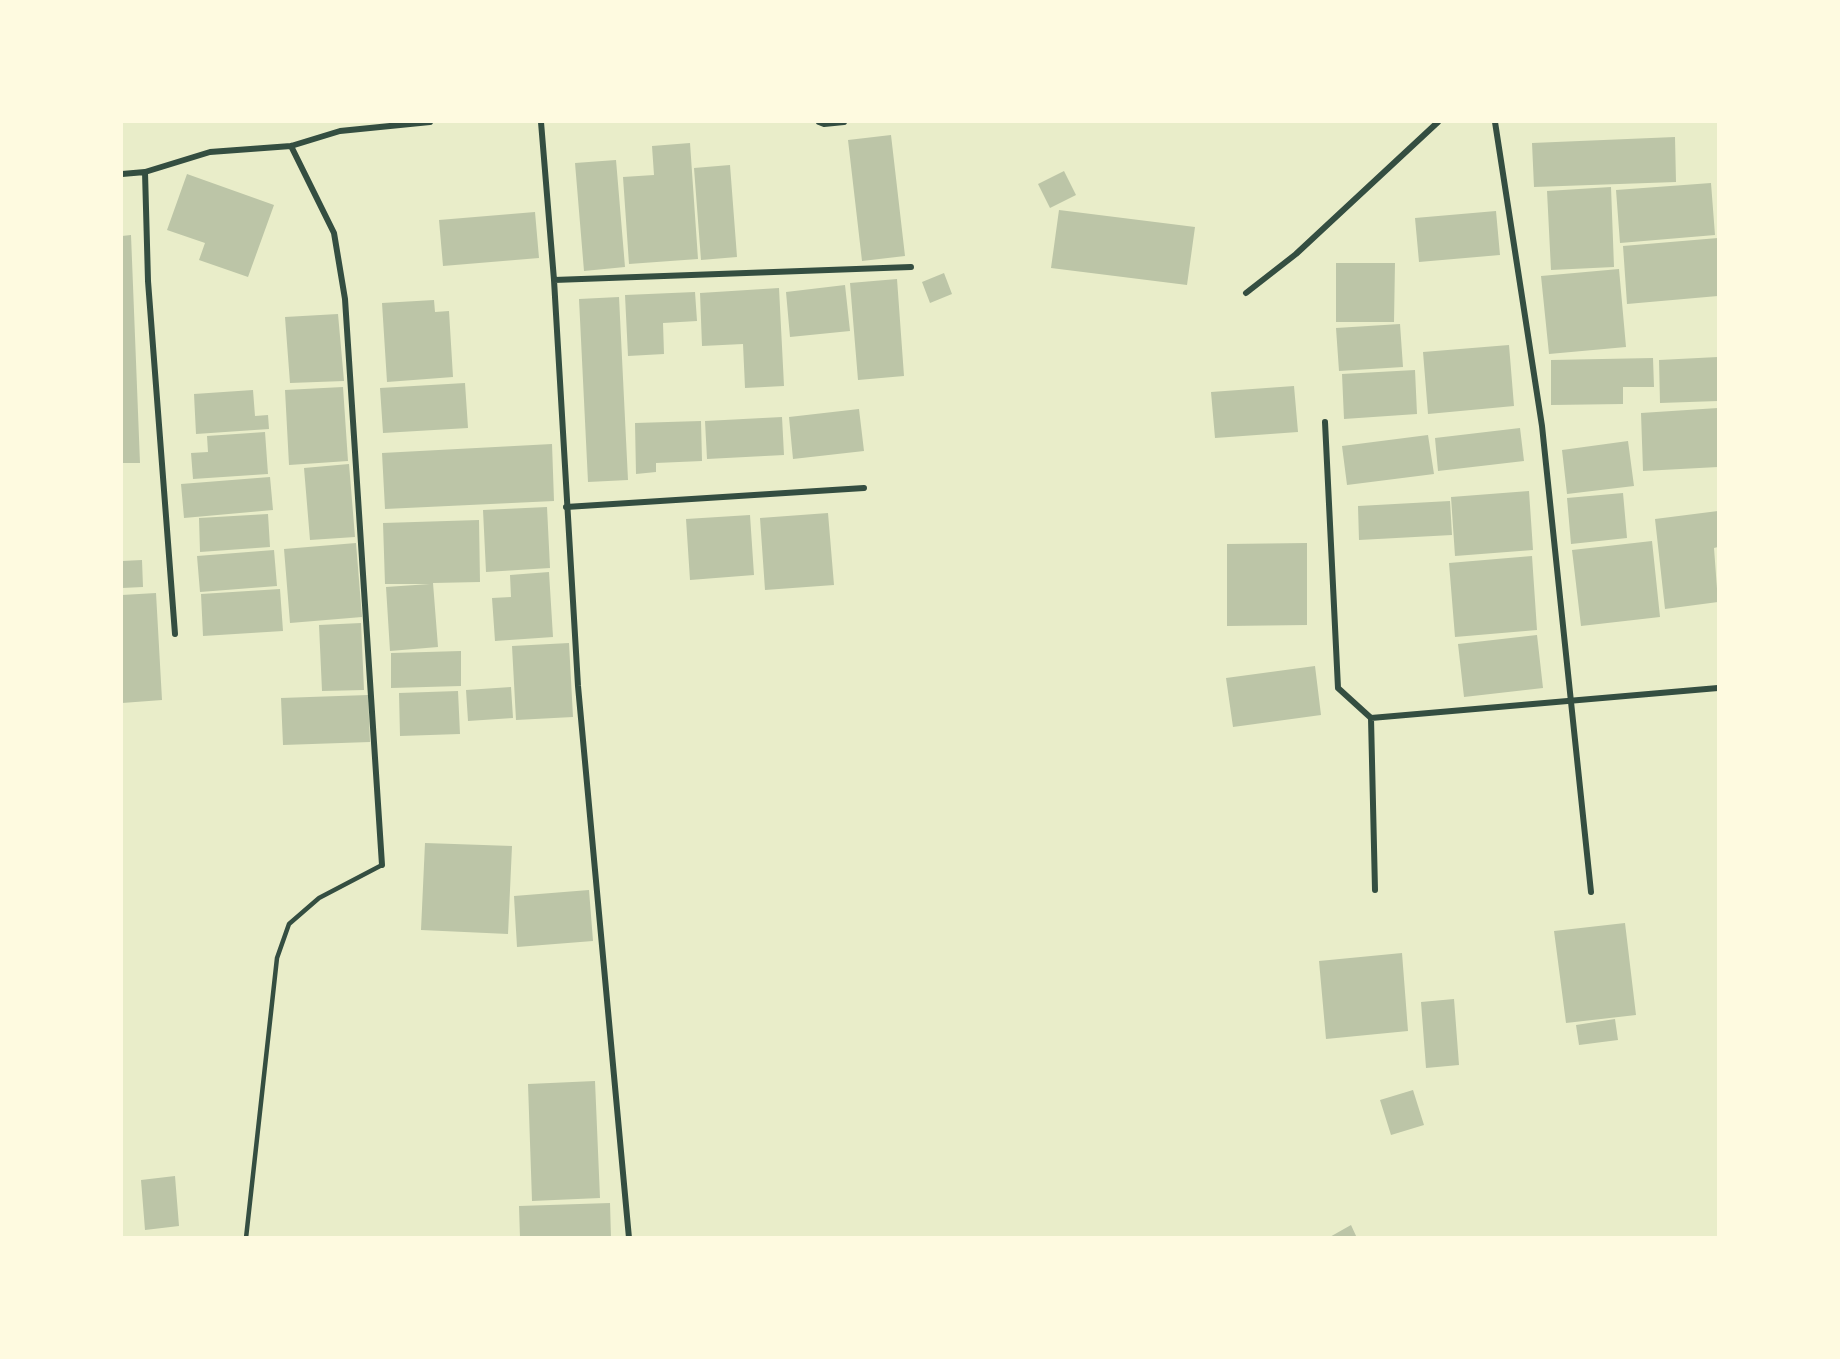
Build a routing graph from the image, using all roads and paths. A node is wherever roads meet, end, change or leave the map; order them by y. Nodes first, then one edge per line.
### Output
1 (430, 122) edge
2 (541, 122) edge
3 (819, 122) edge
4 (844, 122) edge
5 (1438, 122) edge
6 (1495, 122) edge
7 (291, 146) junction
8 (145, 172) junction
9 (122, 174) edge
10 (911, 267) dead end
11 (554, 280) junction
12 (1246, 293) dead end
13 (1325, 422) dead end
14 (864, 488) dead end
15 (566, 507) junction
16 (175, 634) dead end
17 (1719, 688) edge
18 (1570, 701) junction
19 (1371, 718) junction
20 (382, 865) joint
21 (1375, 890) dead end
22 (1591, 892) dead end
23 (246, 1238) edge
24 (629, 1238) edge

1 - 7 street
2 - 11 street
3 - 4 street
5 - 12 street
6 - 18 street
7 - 8 street
7 - 20 street
8 - 9 street
8 - 16 street
10 - 11 street
11 - 15 street
13 - 19 street
14 - 15 street
15 - 24 street
17 - 18 street
18 - 19 street
18 - 22 street
19 - 21 street
20 - 23 lane

